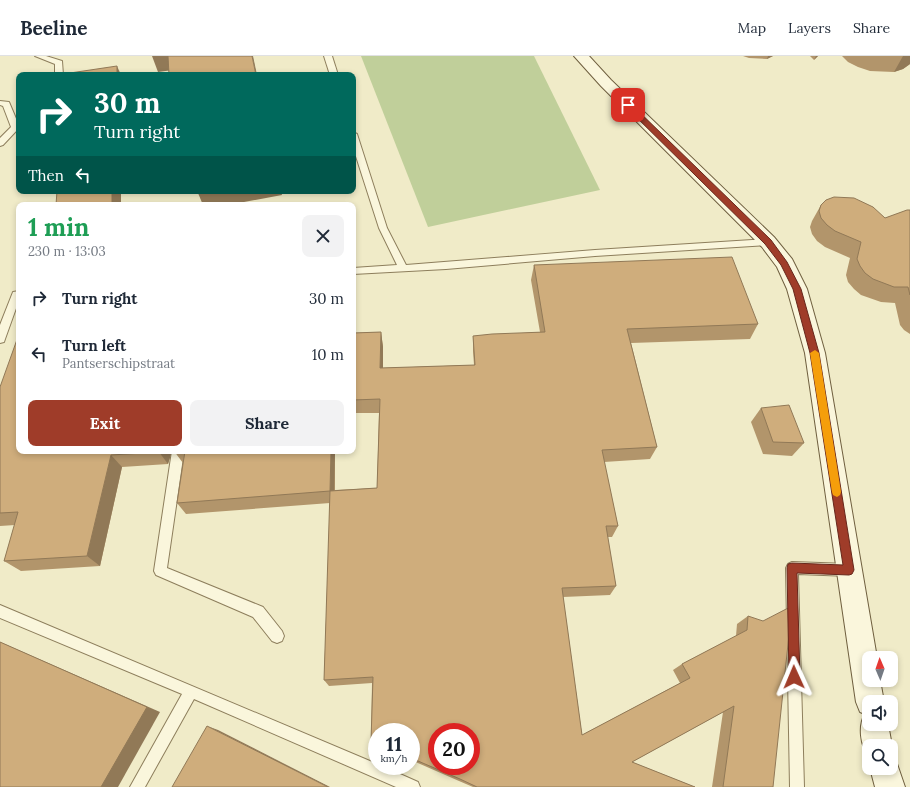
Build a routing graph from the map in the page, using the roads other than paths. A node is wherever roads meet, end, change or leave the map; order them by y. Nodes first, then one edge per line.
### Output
1 (39, 56) edge
2 (328, 56) edge
3 (581, 56) edge
4 (59, 72) edge
5 (333, 72) edge
6 (0, 103) edge
7 (16, 123) edge
8 (16, 126) edge
9 (0, 143) edge
10 (356, 143) edge
11 (768, 242) junction
12 (403, 268) junction
13 (356, 271) edge
14 (16, 295) edge
15 (0, 339) edge
16 (178, 454) edge
17 (849, 570) junction
18 (0, 611) edge
19 (277, 636) dead end
20 (191, 691) junction
21 (869, 695) edge
22 (887, 775) edge
23 (137, 787) edge
24 (413, 787) edge
25 (797, 787) edge
26 (890, 787) edge

1 - 4 lane
2 - 5 lane
3 - 11 main road
6 - 7 lane
8 - 9 lane
10 - 12 lane
11 - 12 lane
11 - 17 main road
12 - 13 lane
14 - 15 lane
16 - 19 lane
17 - 21 main road
17 - 25 lane
18 - 20 lane
20 - 23 lane
20 - 24 lane
22 - 26 main road

